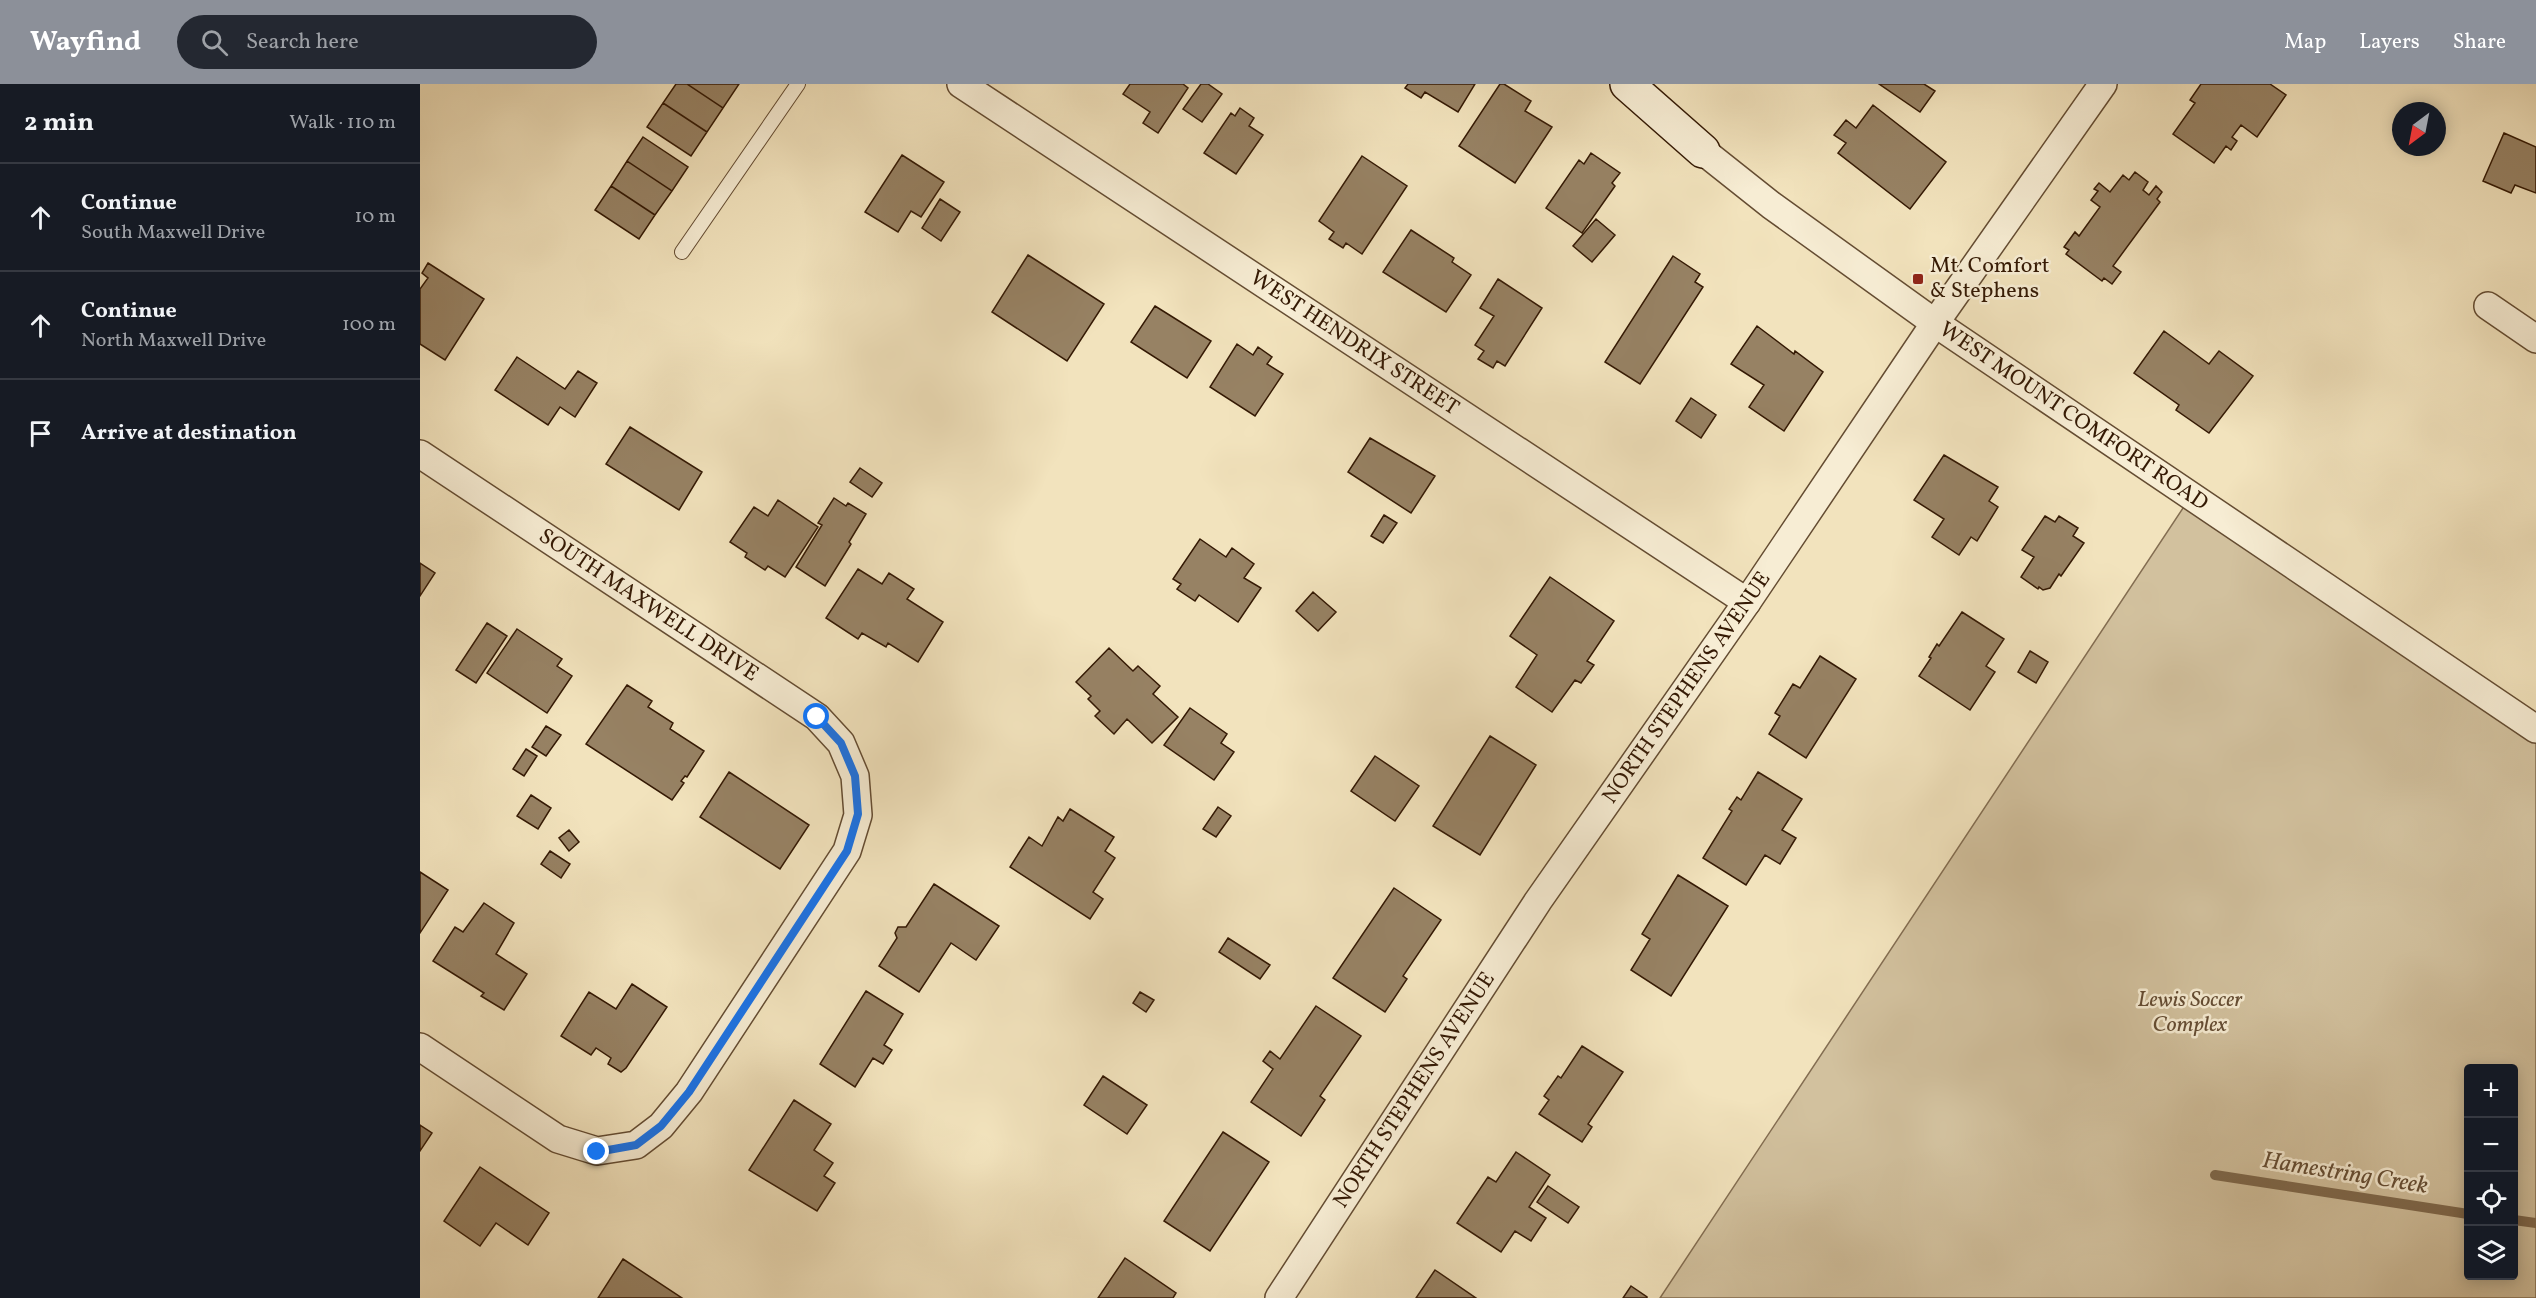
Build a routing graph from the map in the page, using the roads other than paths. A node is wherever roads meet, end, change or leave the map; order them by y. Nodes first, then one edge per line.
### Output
1 (798, 84) edge
2 (961, 84) edge
3 (1627, 84) edge
4 (2103, 84) edge
5 (1703, 151) joint
6 (682, 252) dead end
7 (2488, 306) dead end
8 (1935, 323) junction
9 (2536, 339) edge
10 (420, 454) edge
11 (1748, 602) junction
12 (2536, 729) edge
13 (420, 1047) edge
14 (1279, 1298) edge

1 - 6 lane
2 - 11 street, WEST HENDRIX STREET
3 - 5 street, WEST MOUNT COMFORT ROAD
4 - 8 street, NORTH STEPHENS AVENUE
5 - 8 street, WEST MOUNT COMFORT ROAD
7 - 9 street
8 - 11 street, NORTH STEPHENS AVENUE
8 - 12 street, WEST MOUNT COMFORT ROAD
10 - 13 street, SOUTH MAXWELL DRIVE
11 - 14 street, NORTH STEPHENS AVENUE

